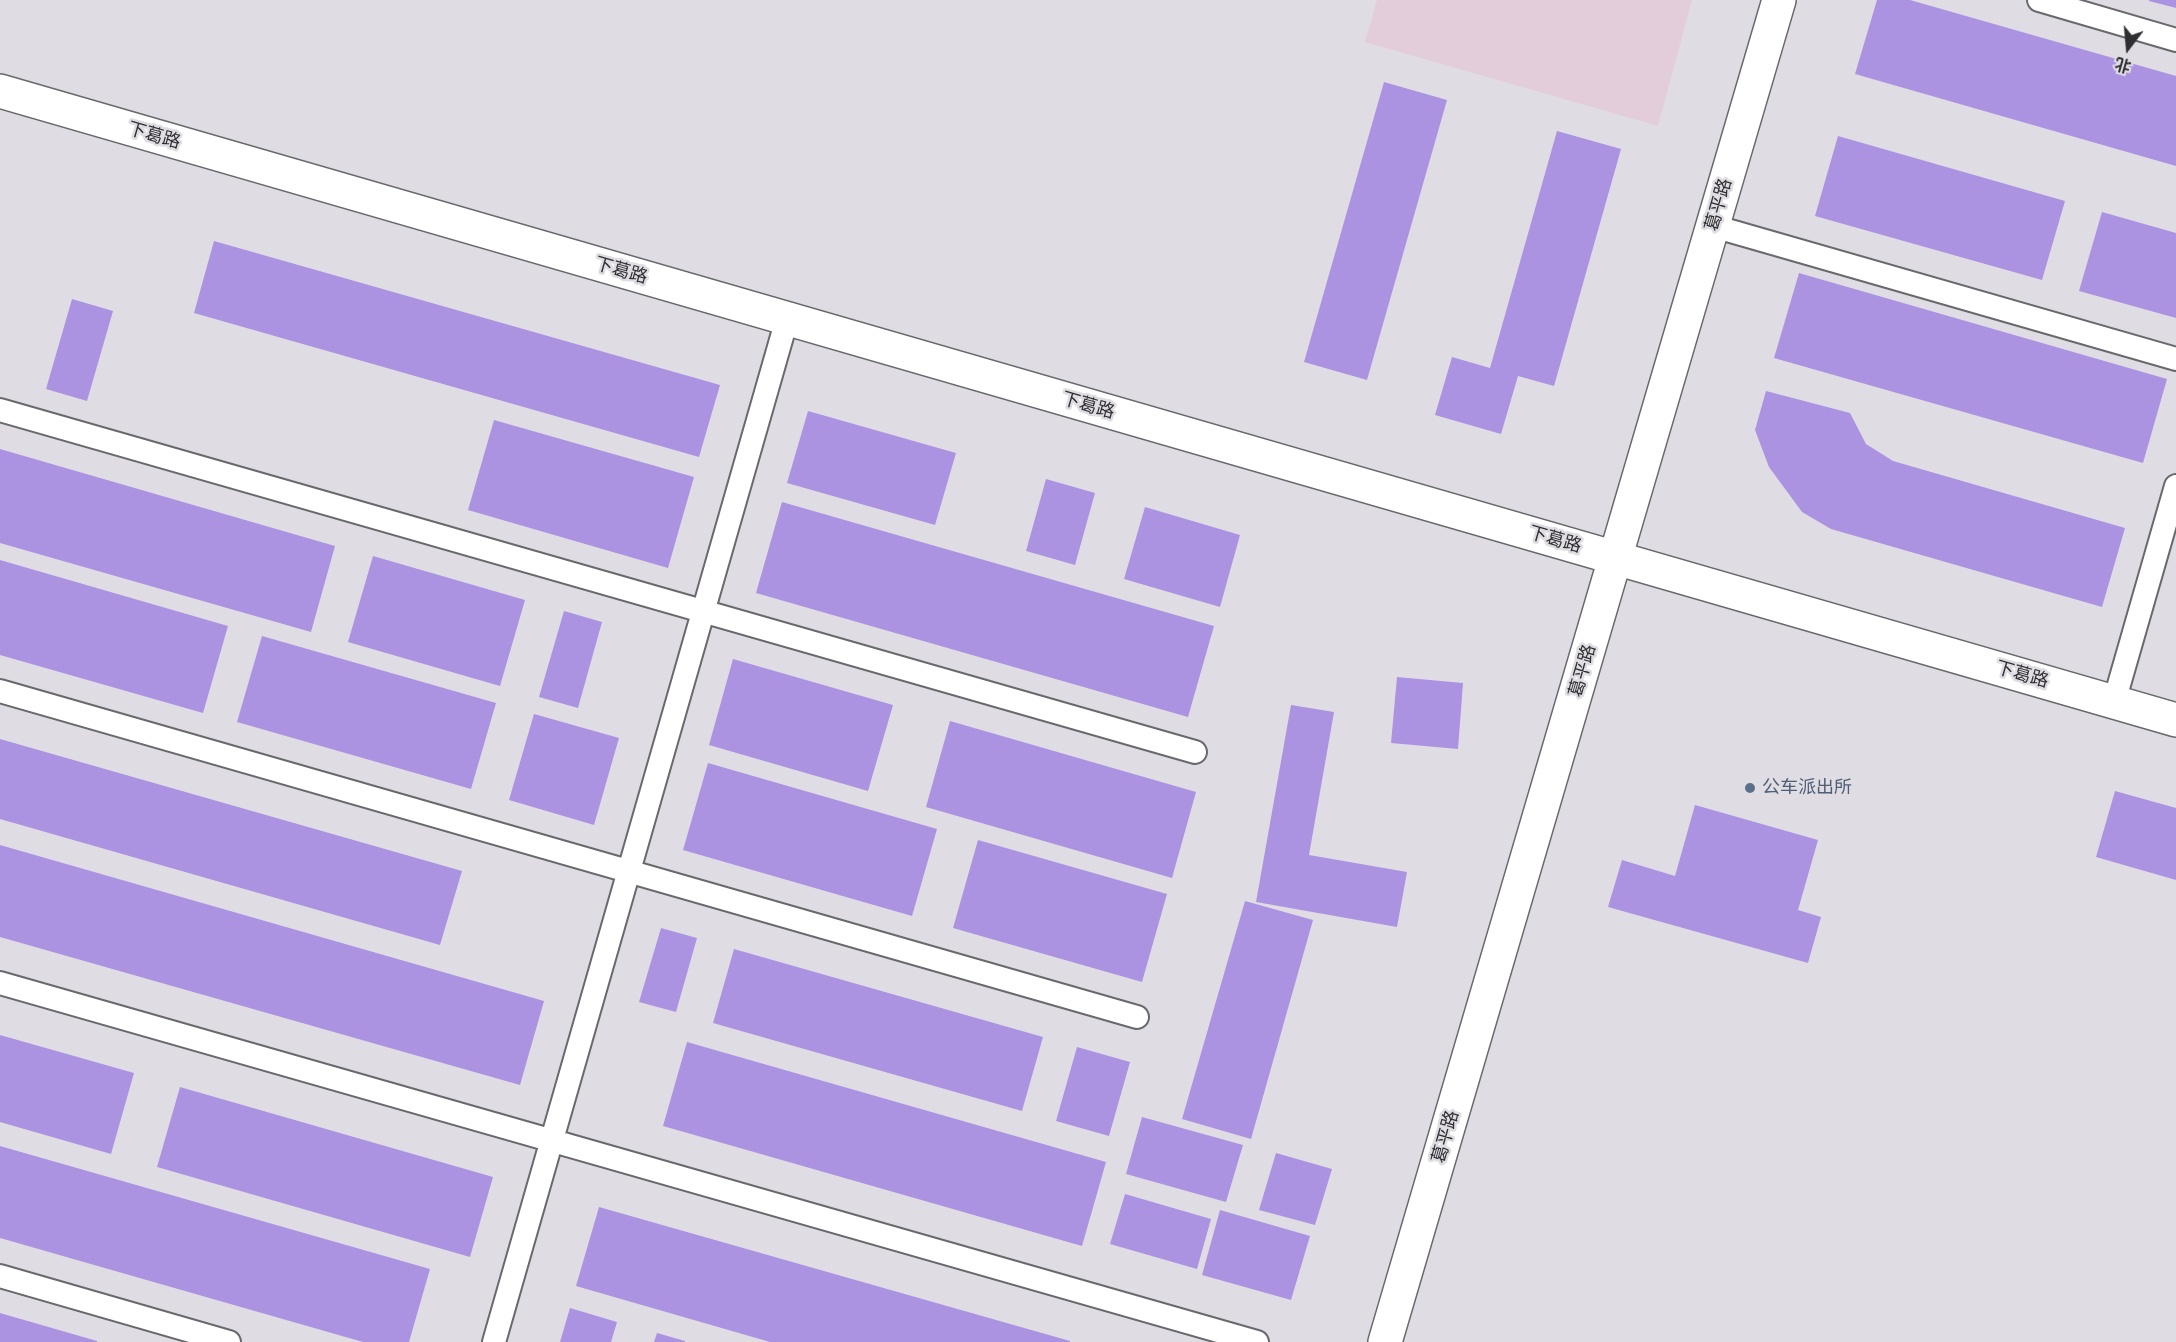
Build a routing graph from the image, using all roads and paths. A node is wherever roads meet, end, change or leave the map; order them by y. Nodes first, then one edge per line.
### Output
1 (1779, 0) edge
2 (2039, 0) edge
3 (2176, 40) edge
4 (0, 91) edge
5 (1713, 226) junction
6 (787, 319) junction
7 (2176, 359) edge
8 (0, 410) edge
9 (2176, 486) edge
10 (1616, 558) junction
11 (703, 611) junction
12 (0, 691) edge
13 (2114, 702) junction
14 (2176, 720) edge
15 (1195, 752) dead end
16 (628, 872) junction
17 (0, 983) edge
18 (1137, 1017) dead end
19 (551, 1140) junction
20 (0, 1276) edge
21 (229, 1342) edge
22 (494, 1342) edge
23 (1257, 1342) edge
24 (1385, 1342) edge

1 - 5 street, 葛平路
2 - 3 lane
4 - 6 street, 下葛路
5 - 7 lane
5 - 10 street, 葛平路
6 - 10 street, 下葛路
6 - 11 lane
8 - 11 lane
9 - 13 lane
10 - 13 street, 下葛路
10 - 24 street, 葛平路
11 - 15 lane
11 - 16 lane
12 - 16 lane
13 - 14 street, 下葛路
16 - 18 lane
16 - 19 lane
17 - 19 lane
19 - 22 lane
19 - 23 lane
20 - 21 lane

